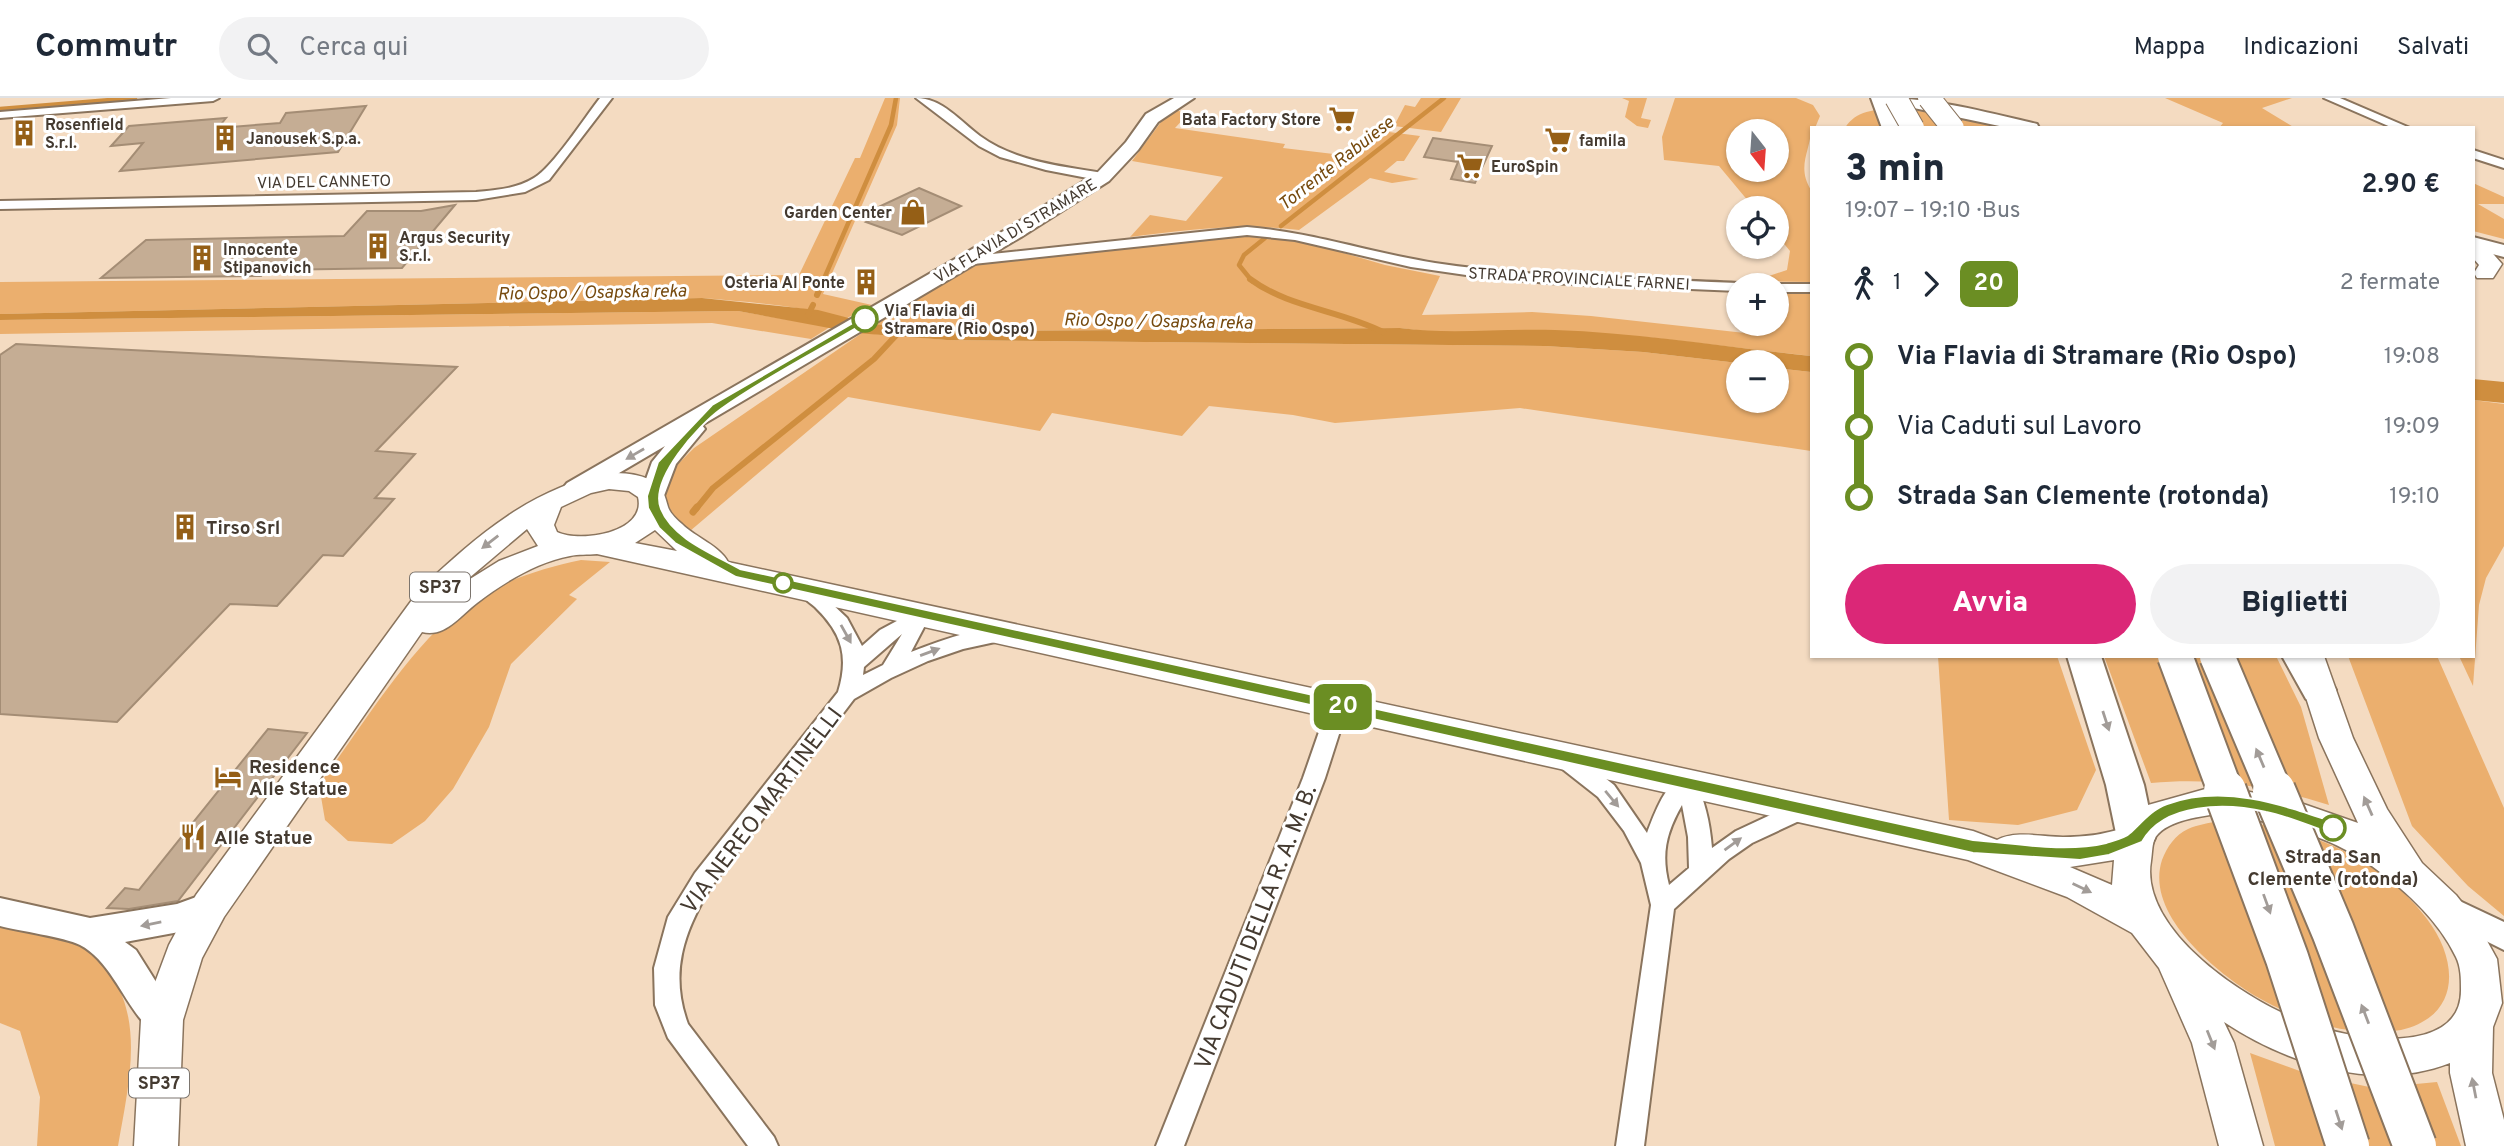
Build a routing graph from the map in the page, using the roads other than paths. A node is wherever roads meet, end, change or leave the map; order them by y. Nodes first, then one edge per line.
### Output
1 (213, 98) edge
2 (606, 98) edge
3 (922, 98) edge
4 (1186, 98) edge
5 (1881, 98) edge
6 (1890, 98) edge
7 (1896, 98) edge
8 (1919, 98) edge
9 (1929, 98) edge
10 (2330, 98) edge
11 (0, 115) edge
12 (1891, 126) edge
13 (1912, 126) edge
14 (1937, 126) edge
15 (1951, 126) edge
16 (2023, 126) edge
17 (2399, 126) edge
18 (2475, 155) edge
19 (2504, 164) edge
20 (1102, 177) junction
21 (0, 205) edge
22 (2475, 244) edge
23 (2475, 246) edge
24 (2504, 251) edge
25 (964, 261) junction
26 (2487, 273) edge
27 (1726, 286) edge
28 (1789, 288) edge
29 (1810, 288) edge
30 (716, 408) junction
31 (576, 488) junction
32 (653, 502) junction
33 (548, 505) junction
34 (599, 545) junction
35 (566, 547) junction
36 (736, 573) junction
37 (802, 587) junction
38 (921, 614) junction
39 (1009, 633) junction
40 (2085, 658) edge
41 (2176, 658) edge
42 (2218, 658) edge
43 (2301, 658) edge
44 (2310, 658) edge
45 (856, 663) junction
46 (890, 669) junction
47 (2318, 690) junction
48 (847, 694) junction
49 (359, 696) junction
50 (1338, 706) junction
51 (1560, 755) junction
52 (1685, 783) junction
53 (1804, 809) junction
54 (2136, 838) junction
55 (1973, 846) junction
56 (1652, 863) junction
57 (1700, 871) junction
58 (2426, 890) junction
59 (210, 905) junction
60 (1663, 905) junction
61 (0, 912) edge
62 (2146, 922) junction
63 (90, 933) junction
64 (2504, 937) edge
65 (2171, 956) junction
66 (2485, 1016) edge
67 (162, 1020) junction
68 (156, 1146) edge
69 (764, 1146) edge
70 (1170, 1146) edge
71 (1630, 1146) edge
72 (2241, 1146) edge
73 (2348, 1146) edge
74 (2416, 1146) edge
75 (2488, 1146) edge

1 - 11 street
2 - 21 street, VIA DEL CANNETO
3 - 20 street
4 - 20 main road, VIA FLAVIA DI STRAMARE / SP37
5 - 12 highway
6 - 16 main road
7 - 13 highway, bridge
8 - 14 highway
9 - 15 highway, bridge
10 - 17 street
18 - 19 street
20 - 25 main road, VIA FLAVIA DI STRAMARE / SP37
22 - 24 main road
23 - 26 main road
25 - 27 street, STRADA PROVINCIALE FARNEI
25 - 30 main road, VIA FLAVIA DI STRAMARE / SP37
28 - 29 street
30 -> 31 main road, VIA FLAVIA DI STRAMARE / SP37
30 - 32 main road, VIA FLAVIA DI STRAMARE / SP37
31 - 32 main road, VIA FLAVIA DI STRAMARE / SP37
31 - 33 main road, VIA FLAVIA DI STRAMARE / SP37
32 - 34 main road, VIA FLAVIA DI STRAMARE / SP37
32 - 36 main road
33 - 35 main road
33 -> 49 main road, VIA FLAVIA DI STRAMARE / SP37
34 - 35 main road, VIA FLAVIA DI STRAMARE / SP37
34 - 36 main road
35 - 49 main road, VIA FLAVIA DI STRAMARE / SP37
36 - 37 main road
37 - 38 main road
37 -> 45 street
38 - 39 main road
38 - 45 street
38 - 46 street, VIA NEREO MARTINELLI
46 -> 39 street, VIA NEREO MARTINELLI
39 - 50 main road
40 -> 54 highway
41 -> 73 highway, bridge
74 -> 42 highway, bridge
43 - 47 highway
44 - 47 main road
45 - 48 street, VIA NEREO MARTINELLI
46 - 48 street, VIA NEREO MARTINELLI
58 -> 47 main road
48 - 69 street, VIA NEREO MARTINELLI
49 - 59 main road, VIA FLAVIA DI STRAMARE / SP37
50 - 51 main road
50 - 70 street, VIA CADUTI DELLA R. A. M. B.
51 - 52 main road
51 -> 56 street
52 - 53 main road
52 - 56 street
52 - 57 street
53 - 55 main road
57 -> 53 street
54 - 55 main road
54 - 58 main road
54 - 62 main road
55 -> 62 main road
56 - 60 street
57 - 60 street
58 - 64 street
58 - 66 main road
59 -> 63 main road
59 - 67 main road, VIA FLAVIA DI STRAMARE / SP37
60 - 71 street
61 - 63 main road
62 - 65 main road
63 - 67 main road
65 - 66 main road
65 -> 72 main road
75 -> 66 main road
67 - 68 main road, VIA FLAVIA DI STRAMARE / SP37

